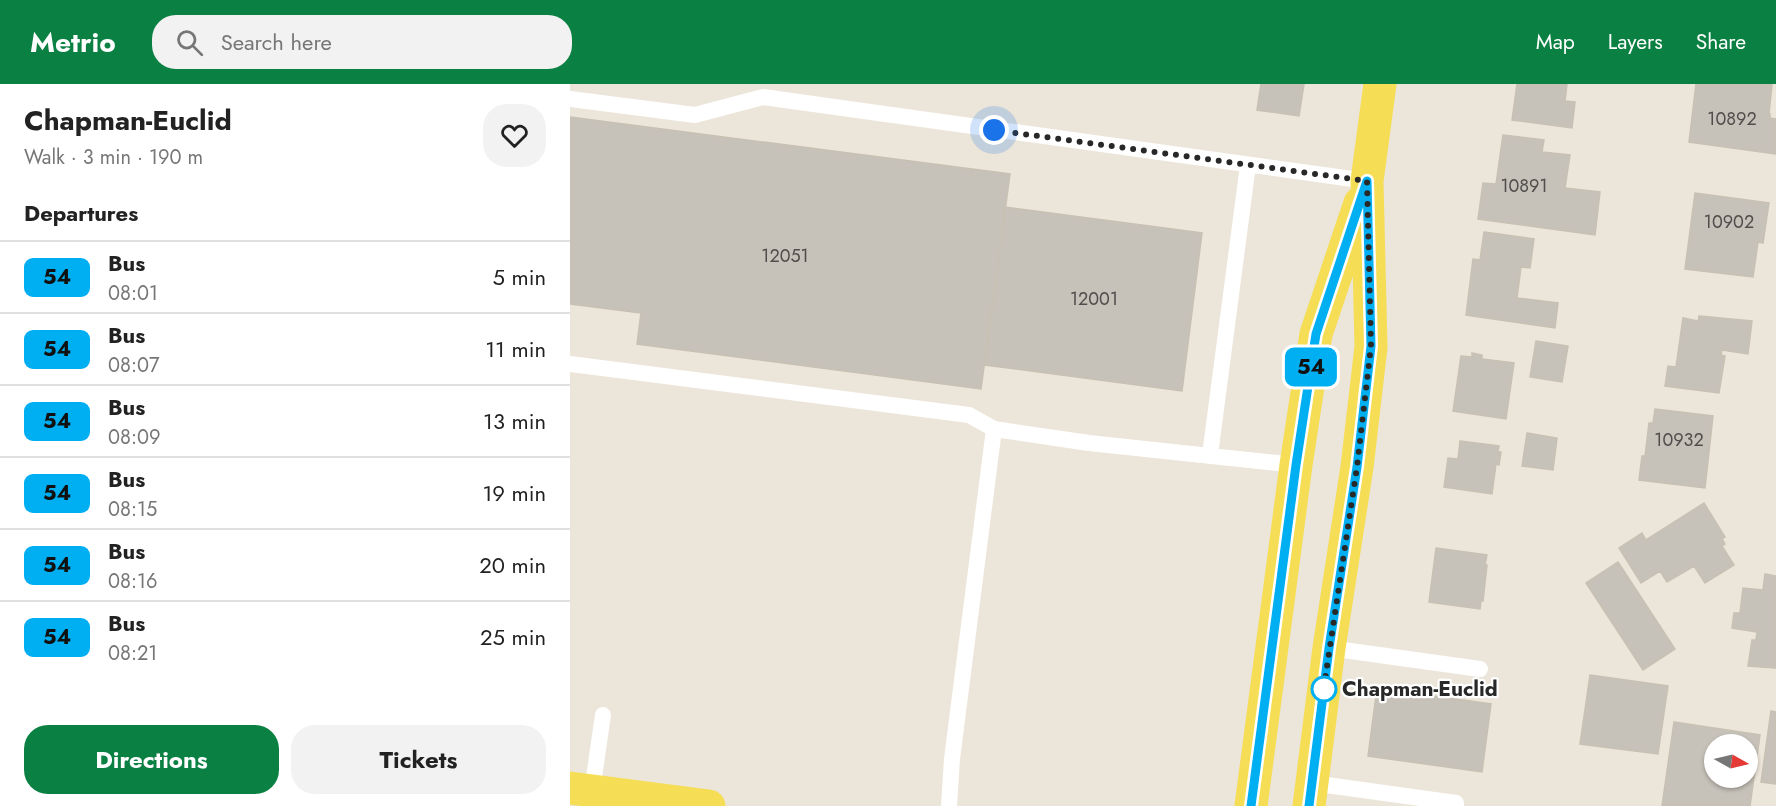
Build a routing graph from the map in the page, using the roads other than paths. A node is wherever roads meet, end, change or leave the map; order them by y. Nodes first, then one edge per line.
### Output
1 (1380, 84) edge
2 (570, 99) edge
3 (1248, 165) junction
4 (1367, 181) junction
5 (570, 364) edge
6 (994, 429) junction
7 (1210, 455) junction
8 (1296, 465) junction
9 (1329, 648) junction
10 (1480, 669) dead end
11 (603, 715) dead end
12 (581, 795) edge
13 (1310, 795) edge
14 (709, 806) edge
15 (949, 806) edge
16 (1251, 806) edge
17 (1456, 806) edge

1 - 4 main road
2 - 3 lane
3 - 4 lane
3 - 7 lane
4 - 8 main road
4 - 9 main road
5 - 6 lane
6 - 7 lane
6 - 15 lane
7 - 8 lane
8 - 16 main road
9 - 10 lane
9 - 13 main road
11 - 12 lane
12 - 14 main road
13 - 17 lane

